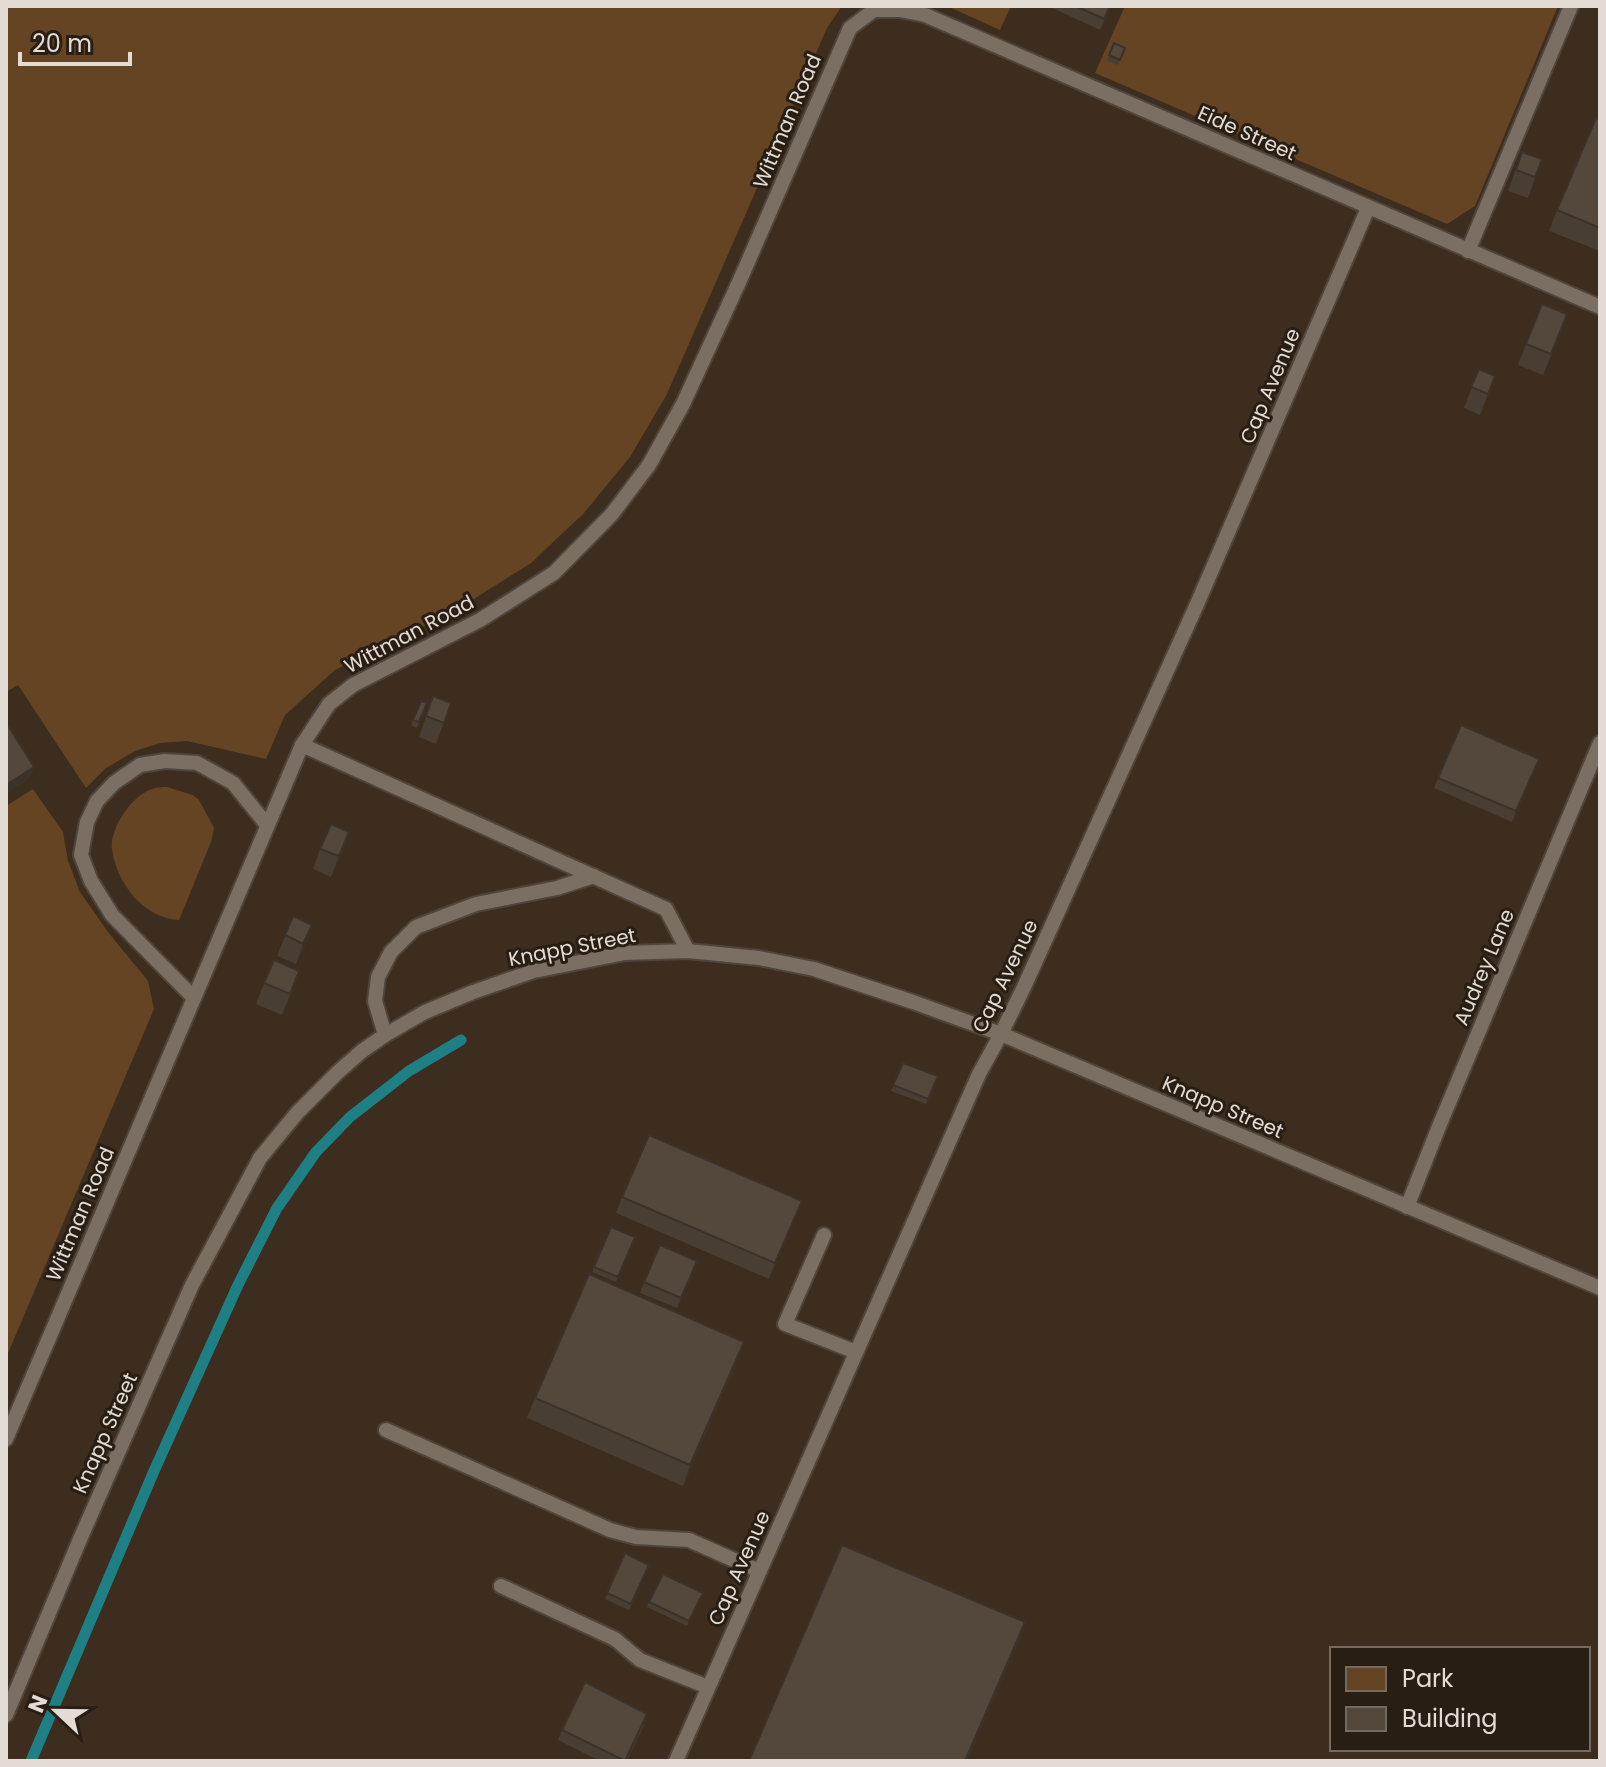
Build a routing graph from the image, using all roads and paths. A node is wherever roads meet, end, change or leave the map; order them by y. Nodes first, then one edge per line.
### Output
1 (1571, 6) edge
2 (874, 10) joint
3 (1368, 208) junction
4 (1468, 251) junction
5 (1600, 307) edge
6 (1600, 743) edge
7 (302, 745) junction
8 (267, 825) junction
9 (594, 876) junction
10 (688, 951) junction
11 (194, 998) junction
12 (1001, 1034) junction
13 (385, 1035) junction
14 (1407, 1207) junction
15 (824, 1235) dead end
16 (1600, 1288) edge
17 (856, 1352) junction
18 (386, 1430) dead end
19 (6, 1439) edge
20 (759, 1571) junction
21 (501, 1586) dead end
22 (708, 1687) junction
23 (6, 1715) edge
24 (676, 1761) edge

1 - 4 lane
2 - 3 lane, Eide Street
2 - 7 lane, Wittman Road
3 - 4 lane, Eide Street
3 - 12 lane, Cap Avenue
4 - 5 lane, Eide Street
6 - 14 lane, Audrey Lane
7 - 8 lane, Wittman Road
7 - 9 lane
8 - 11 lane, Wittman Road
8 - 11 lane
9 - 10 lane
9 - 13 lane
10 - 12 lane, Knapp Street
10 - 13 lane, Knapp Street
11 - 19 lane, Wittman Road
12 - 14 lane, Knapp Street
12 - 17 lane, Cap Avenue
13 - 23 lane, Knapp Street
14 - 16 lane, Knapp Street
15 - 17 lane
17 - 20 lane, Cap Avenue
18 - 20 lane
20 - 22 lane, Cap Avenue
21 - 22 lane
22 - 24 lane, Cap Avenue

